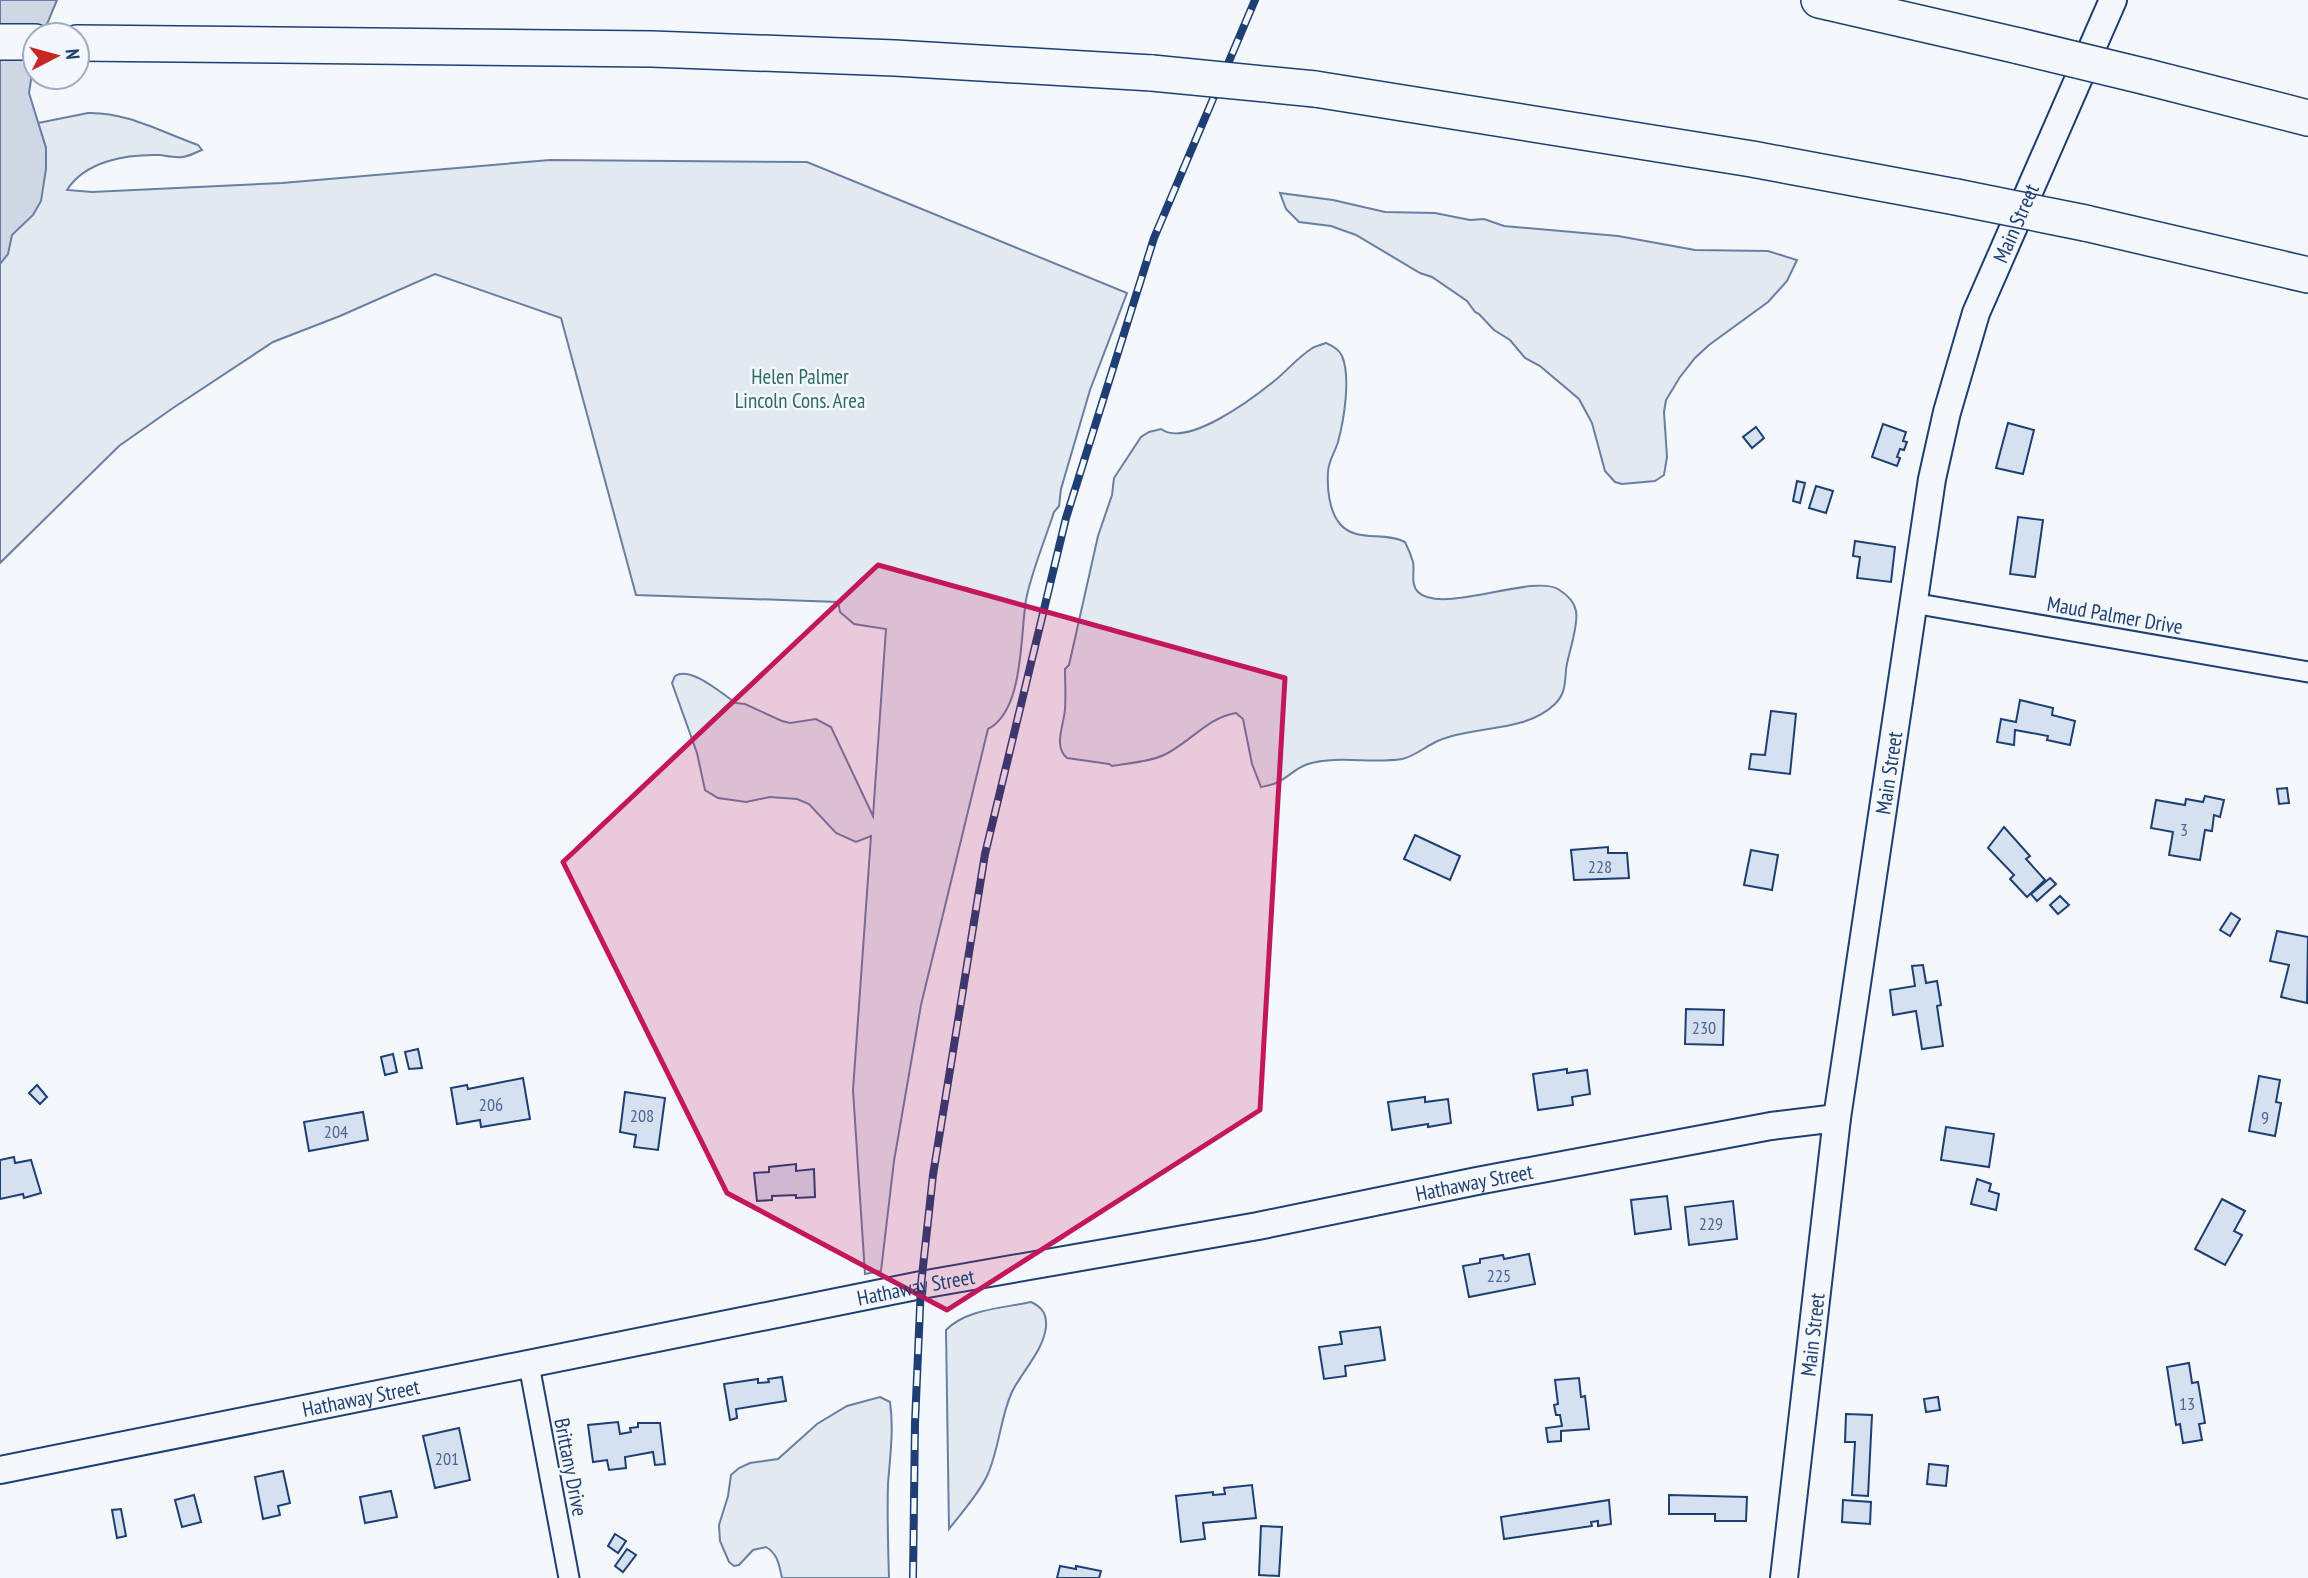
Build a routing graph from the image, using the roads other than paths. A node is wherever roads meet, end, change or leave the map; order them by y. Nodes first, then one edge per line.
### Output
1 (1819, 0) edge
2 (2113, 0) edge
3 (0, 42) edge
4 (21, 42) edge
5 (92, 43) edge
6 (2308, 118) edge
7 (2308, 275) edge
8 (1913, 603) junction
9 (2308, 672) edge
10 (1837, 1118) junction
11 (528, 1365) junction
12 (0, 1470) edge
13 (569, 1578) edge
14 (1784, 1578) edge

1 - 6 highway, bridge
2 - 8 street, Main Street
3 - 4 highway
5 - 7 highway, bridge
8 - 9 street, Maud Palmer Drive
8 - 10 street, Main Street
10 - 11 street, Hathaway Street
10 - 14 street, Main Street
11 - 12 street, Hathaway Street
11 - 13 street, Brittany Drive

